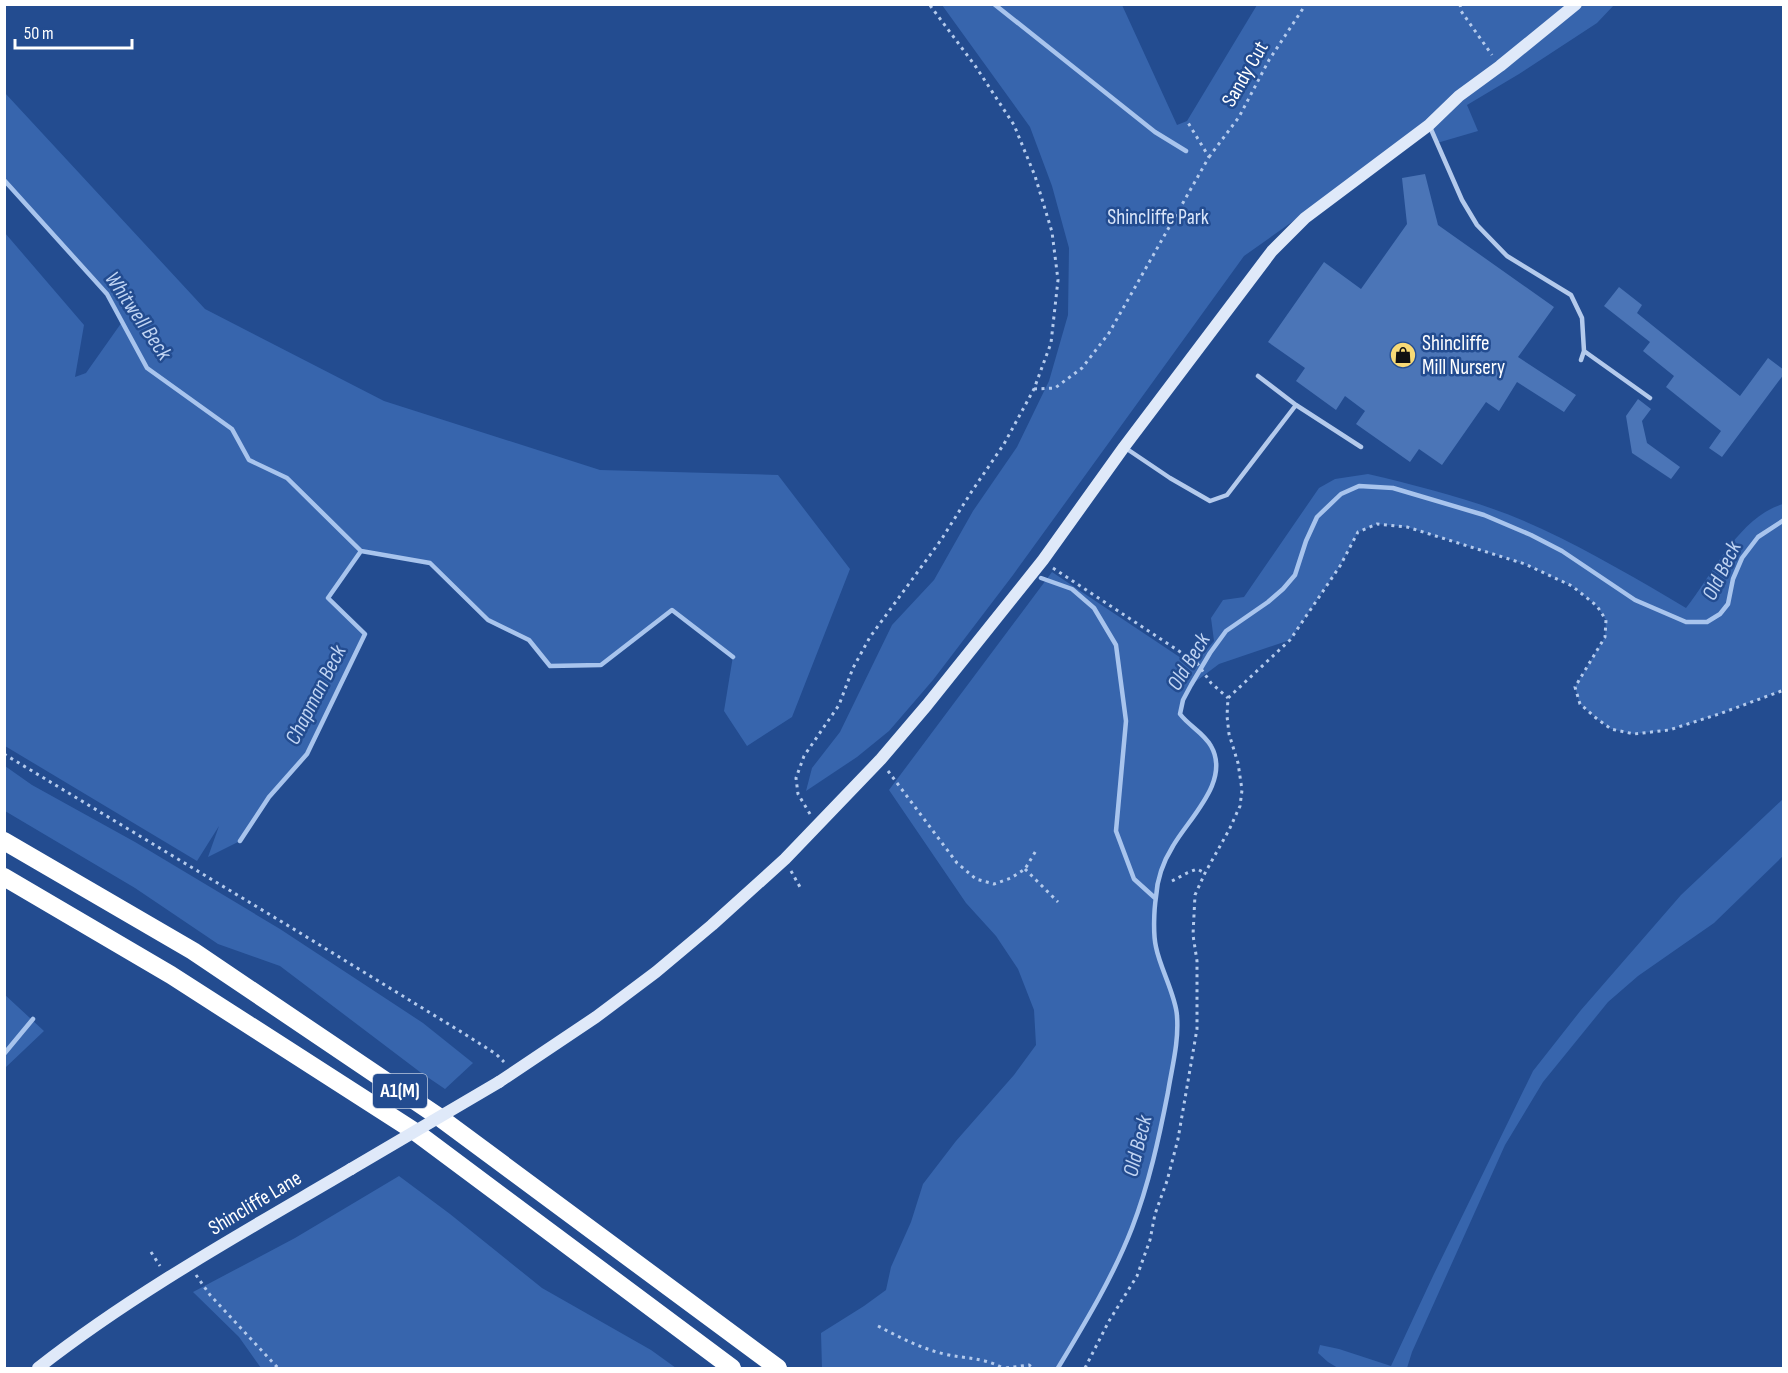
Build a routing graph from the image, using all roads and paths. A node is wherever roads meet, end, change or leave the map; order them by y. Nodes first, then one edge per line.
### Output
1 (929, 4) edge
2 (1306, 4) edge
3 (1460, 4) edge
4 (1576, 4) edge
5 (1500, 66) junction
6 (1187, 121) dead end
7 (1429, 125) junction
8 (1209, 157) junction
9 (1584, 351) junction
10 (1581, 360) dead end
11 (1258, 376) dead end
12 (1034, 389) junction
13 (1650, 398) dead end
14 (1296, 405) junction
15 (1124, 447) junction
16 (1362, 447) dead end
17 (1043, 560) junction
18 (1784, 690) edge
19 (1228, 698) junction
20 (4, 754) edge
21 (880, 759) junction
22 (819, 824) junction
23 (4, 841) edge
24 (1037, 849) dead end
25 (1025, 869) junction
26 (1205, 873) junction
27 (4, 877) edge
28 (1172, 881) dead end
29 (1058, 902) dead end
30 (514, 1072) junction
31 (151, 1252) dead end
32 (189, 1264) junction
33 (168, 1278) junction
34 (878, 1326) dead end
35 (38, 1368) edge
36 (278, 1368) edge
37 (732, 1368) edge
38 (778, 1368) edge
39 (1005, 1368) edge
40 (1034, 1368) edge
41 (1085, 1368) edge

1 - 12 path
2 - 8 path, Sandy Cut
3 - 5 path
4 - 5 main road, Shincliffe Lane
5 - 7 main road, Shincliffe Lane
6 - 8 path
7 - 9 lane
7 - 15 main road, Shincliffe Lane
8 - 12 path, Sandy Cut
9 - 10 lane
9 - 13 lane
11 - 14 lane
12 - 22 path
14 - 15 lane
14 - 16 lane
15 - 17 main road, Shincliffe Lane
17 - 19 path
17 - 21 main road, Shincliffe Lane
18 - 19 path
19 - 26 path
20 - 30 path
21 - 22 main road, Shincliffe Lane
21 - 25 path
22 - 30 main road, Shincliffe Lane
23 - 38 highway, A1(M)
24 - 25 path
25 - 29 path
26 - 28 path
26 - 41 path
27 - 37 highway, A1(M)
30 - 32 main road, Shincliffe Lane, bridge
31 - 33 path
32 - 33 main road, Shincliffe Lane
32 - 36 path
33 - 35 main road, Shincliffe Lane
34 - 39 path
39 - 40 path

